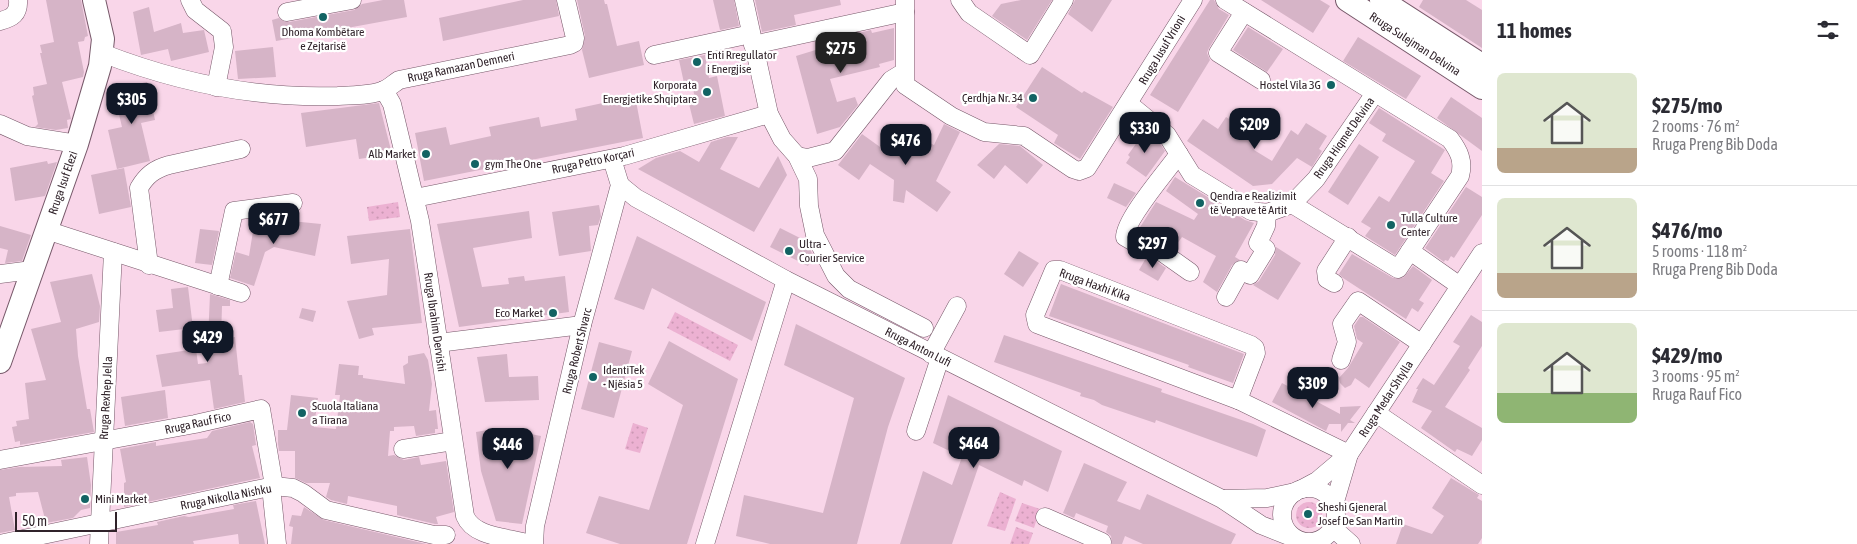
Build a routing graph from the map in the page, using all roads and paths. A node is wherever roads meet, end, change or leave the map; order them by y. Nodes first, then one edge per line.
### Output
1 (18, 0) edge
2 (99, 0) edge
3 (190, 0) edge
4 (352, 0) edge
5 (566, 0) edge
6 (744, 0) edge
7 (960, 0) edge
8 (1064, 0) edge
9 (1193, 0) edge
10 (1224, 0) edge
11 (1347, 0) edge
12 (1381, 0) edge
13 (317, 3) edge
14 (905, 6) edge
15 (287, 12) dead end
16 (1244, 12) junction
17 (0, 21) edge
18 (752, 40) junction
19 (102, 53) junction
20 (654, 55) dead end
21 (1482, 65) edge
22 (904, 72) junction
23 (1261, 80) dead end
24 (216, 87) junction
25 (1482, 88) edge
26 (384, 90) junction
27 (1375, 93) junction
28 (1129, 104) junction
29 (769, 114) junction
30 (0, 124) edge
31 (76, 144) junction
32 (241, 149) dead end
33 (1179, 154) junction
34 (797, 156) junction
35 (612, 158) junction
36 (620, 184) junction
37 (415, 198) junction
38 (293, 203) dead end
39 (1292, 204) junction
40 (1267, 213) junction
41 (46, 230) junction
42 (1348, 237) junction
43 (1410, 251) junction
44 (113, 252) junction
45 (1482, 253) edge
46 (149, 265) junction
47 (32, 270) junction
48 (1190, 272) dead end
49 (0, 274) edge
50 (786, 280) junction
51 (1334, 283) dead end
52 (218, 286) junction
53 (1460, 286) junction
54 (241, 293) dead end
55 (1226, 297) dead end
56 (957, 306) dead end
57 (582, 325) junction
58 (924, 328) dead end
59 (438, 343) junction
60 (1422, 344) junction
61 (936, 356) junction
62 (1341, 360) dead end
63 (0, 362) edge
64 (1238, 400) junction
65 (1376, 412) junction
66 (916, 431) dead end
67 (104, 440) junction
68 (453, 441) junction
69 (404, 449) dead end
70 (1350, 454) junction
71 (0, 460) edge
72 (1482, 485) edge
73 (274, 486) junction
74 (1299, 491) junction
75 (1222, 499) junction
76 (1334, 505) junction
77 (1045, 517) dead end
78 (100, 522) junction
79 (468, 522) junction
80 (1328, 537) edge
81 (444, 539) edge
82 (1296, 541) edge
83 (1102, 542) dead end
84 (0, 544) edge
85 (100, 544) edge
86 (277, 544) edge
87 (530, 544) edge
88 (534, 544) edge
89 (705, 544) edge
90 (1351, 544) edge

1 - 17 street
2 - 19 main road, Rruga Isuf Elezi
3 - 24 street
4 - 13 street
5 - 26 street, Rruga Ramazan Demneri
6 - 18 street
7 - 8 street
9 - 28 street, Rruga Jusuf Vrioni
10 - 16 street
11 - 25 main road, Rruga Sulejman Delvina
12 - 21 main road, Rruga Sulejman Delvina
13 - 15 street
14 - 18 street
14 - 22 street
16 - 23 street
16 - 27 street
18 - 20 street
18 - 29 street
19 - 24 street, Rruga Ramazan Demneri
19 - 31 main road, Rruga Isuf Elezi
22 - 28 street, Rruga Jusuf Vrioni
22 - 34 street
24 - 26 street, Rruga Ramazan Demneri
26 - 37 street, Rruga Ibrahim Dervishi
27 - 39 street, Rruga Hiqmet Delvina
27 - 43 street
28 - 33 street
29 - 34 street
29 - 35 street, Rruga Petro Korçari
30 - 31 street
31 - 41 main road, Rruga Isuf Elezi
32 - 46 street
33 - 40 street
33 - 48 street
34 - 58 street
35 - 36 street
35 - 37 street, Rruga Petro Korçari
36 - 50 street, Rruga Anton Lufi
36 - 57 street, Rruga Robert Shvarc
37 - 59 street, Rruga Ibrahim Dervishi
38 - 52 street
39 - 40 street, Rruga Hiqmet Delvina
39 - 42 street
40 - 55 street
41 - 44 street
41 - 47 main road, Rruga Isuf Elezi
42 - 43 street
42 - 51 street
43 - 53 street
44 - 46 street
44 - 67 street, Rruga Rexhep Jella
45 - 53 street, Rruga Medar Shtylla
46 - 52 street
47 - 49 street
47 - 63 main road, Rruga Isuf Elezi
50 - 61 street, Rruga Anton Lufi
50 - 89 street
52 - 54 street
53 - 60 street, Rruga Medar Shtylla
56 - 61 street
57 - 59 street
57 - 88 street, Rruga Robert Shvarc
59 - 68 street, Rruga Ibrahim Dervishi
60 - 62 street
60 - 65 street, Rruga Medar Shtylla
61 - 66 street
61 - 75 street, Rruga Anton Lufi
64 - 64 street, Rruga Haxhi Kika
64 - 70 street, Rruga Haxhi Kika
65 - 70 street, Rruga Medar Shtylla
65 - 72 street
67 - 71 street, Rruga Rauf Fico
67 - 73 street, Rruga Rauf Fico
67 - 78 street, Rruga Rexhep Jella
68 - 69 street
68 - 79 street, Rruga Ibrahim Dervishi
70 - 74 street, Rruga Medar Shtylla
70 - 76 street, Rruga Medar Shtylla
73 - 78 street, Rruga Nikolla Nishku
73 - 81 street, Rruga Nikolla Nishku
73 - 86 street, Rruga Rauf Fico
74 - 75 street, Rruga Anton Lufi
74 - 76 street
74 - 82 street
75 - 82 street, Rruga Anton Lufi
76 - 80 street
77 - 83 street
78 - 84 street, Rruga Nikolla Nishku
78 - 85 street, Rruga Rexhep Jella
79 - 81 street
79 - 87 street
80 - 82 street
80 - 90 street

